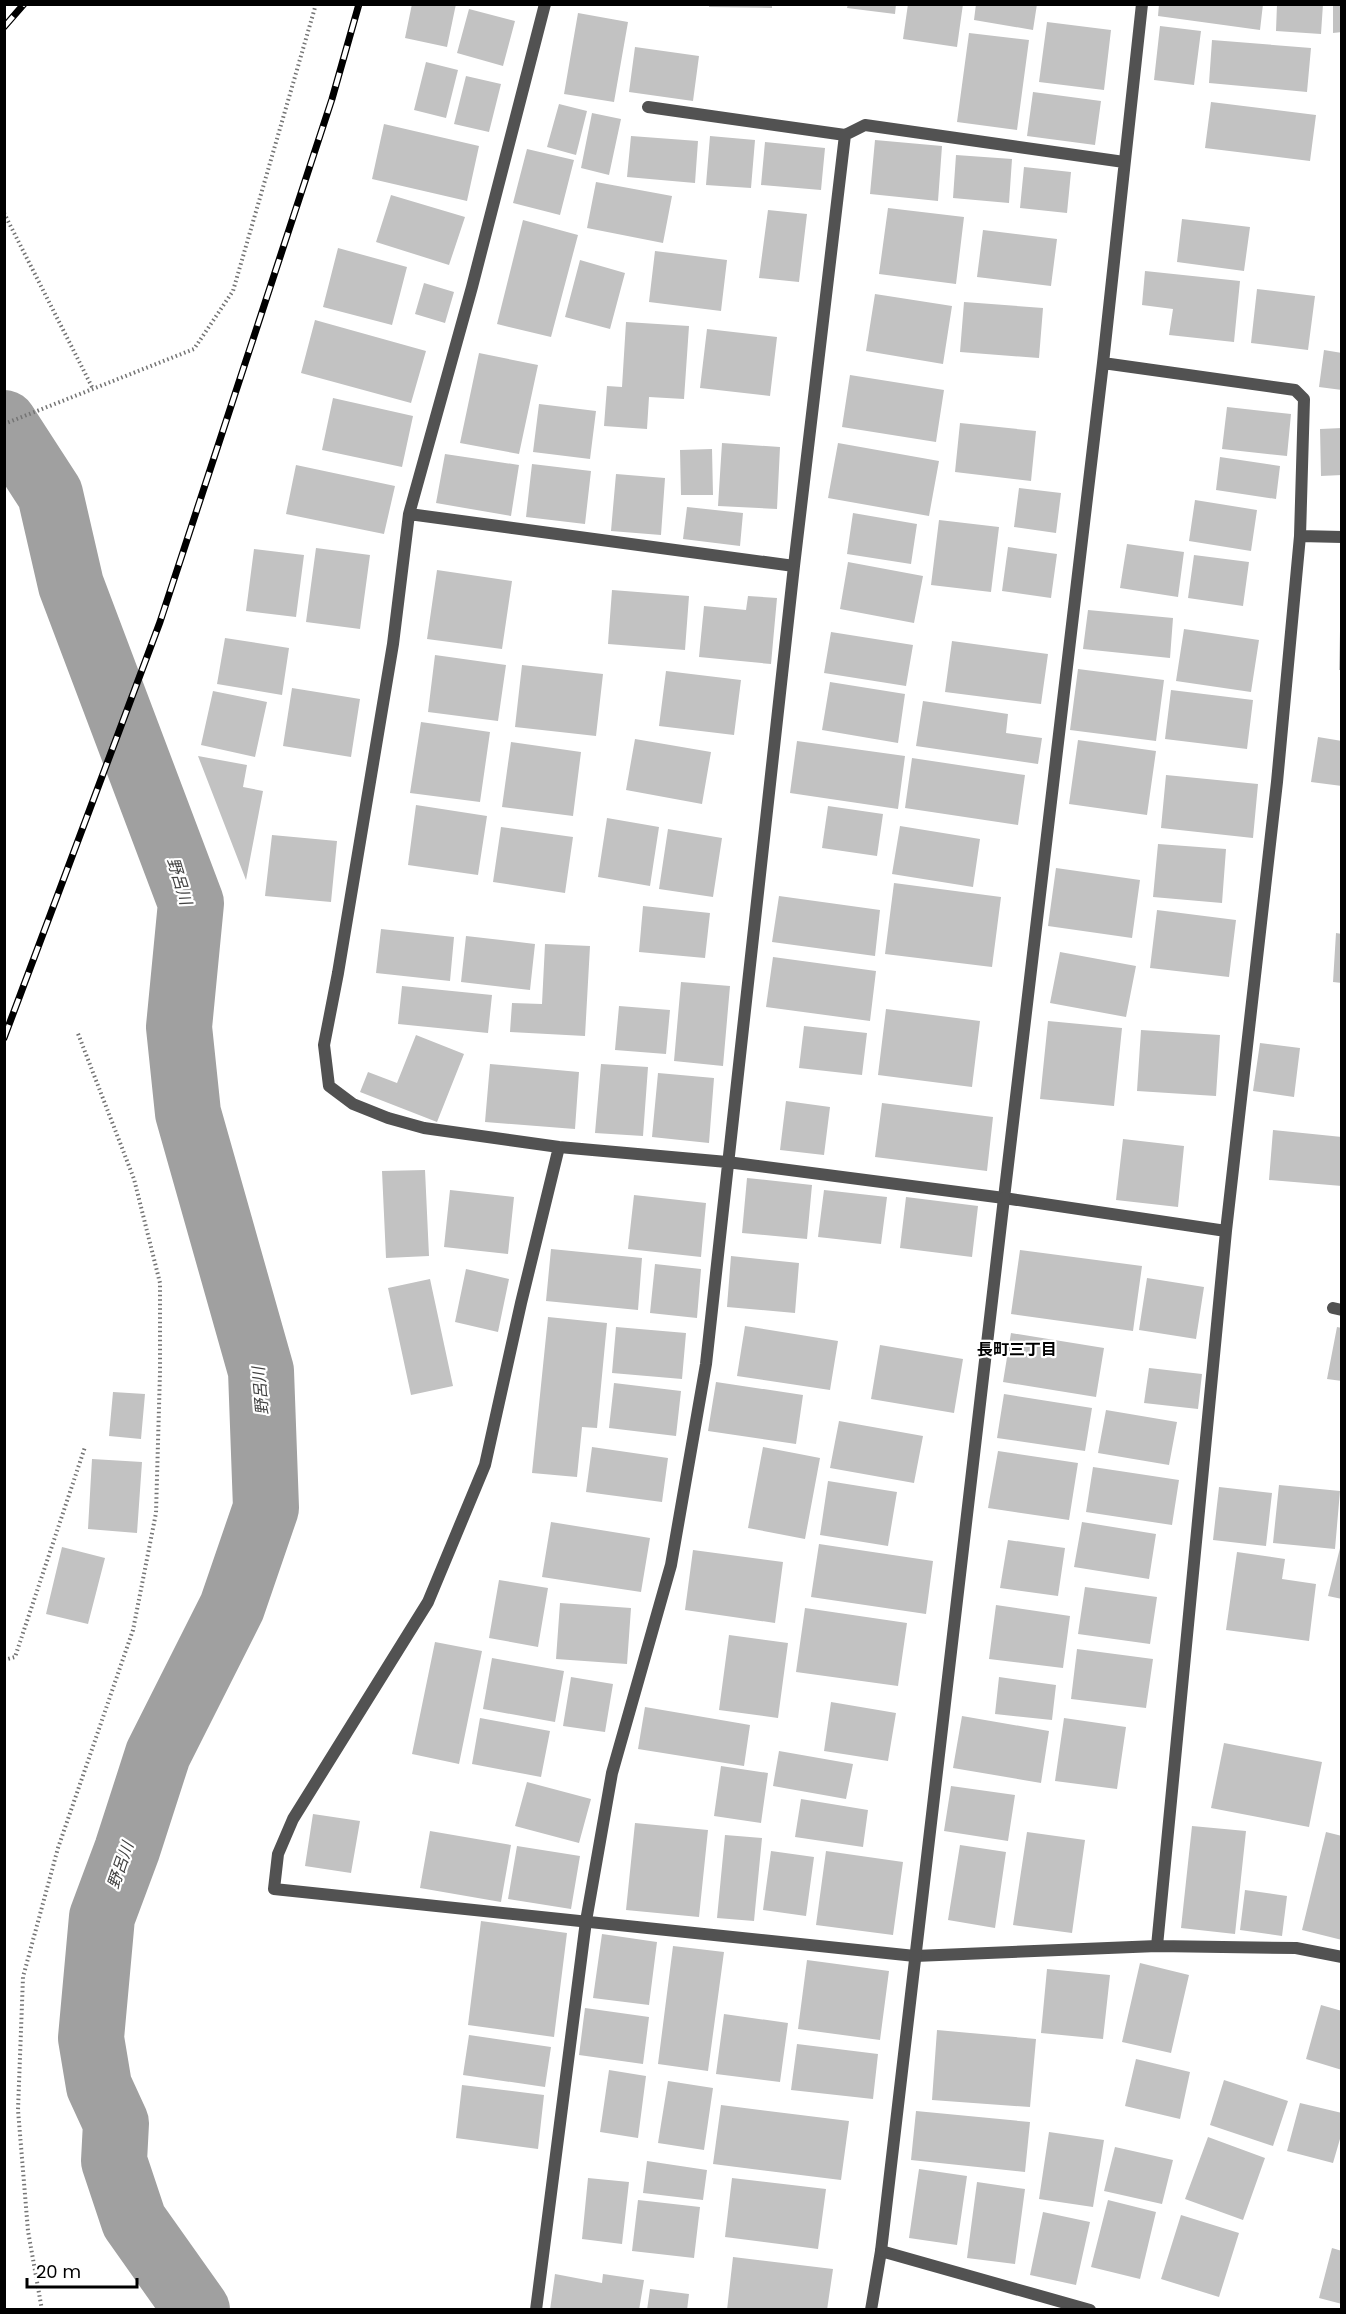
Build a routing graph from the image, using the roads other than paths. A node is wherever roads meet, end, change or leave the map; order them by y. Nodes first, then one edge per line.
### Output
1 (545, 4) edge
2 (1142, 4) edge
3 (648, 107) dead end
4 (845, 135) junction
5 (1124, 162) junction
6 (1103, 363) junction
7 (409, 514) junction
8 (1300, 536) junction
9 (1341, 537) edge
10 (794, 566) junction
11 (559, 1147) junction
12 (727, 1162) junction
13 (1004, 1198) junction
14 (1226, 1231) junction
15 (586, 1921) junction
16 (1157, 1946) junction
17 (915, 1956) junction
18 (1341, 1958) edge
19 (881, 2251) junction
20 (536, 2310) edge
21 (871, 2310) edge
22 (1090, 2310) edge

1 - 7 street
2 - 5 street
3 - 4 street
4 - 5 street
4 - 10 street
5 - 6 street
6 - 8 street
6 - 13 street
7 - 10 street
7 - 11 street
8 - 9 street
8 - 14 street
10 - 12 street
11 - 12 street
11 - 15 street
12 - 13 street
12 - 15 street
13 - 14 street
13 - 17 street
14 - 16 street
15 - 17 street
15 - 20 street
16 - 17 street
16 - 18 street
17 - 19 street
19 - 21 street
19 - 22 street

